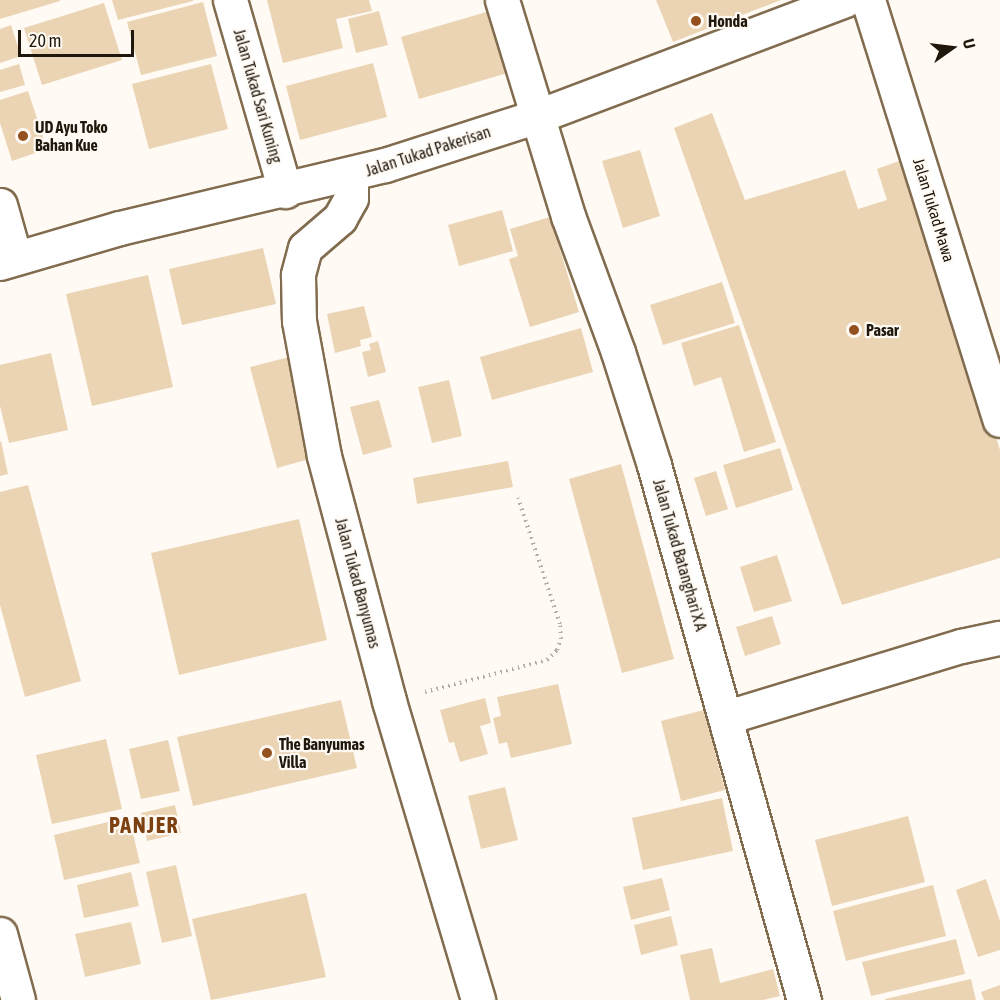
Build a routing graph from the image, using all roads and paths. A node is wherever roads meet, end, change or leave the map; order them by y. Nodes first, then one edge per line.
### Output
1 (230, 0) edge
2 (502, 0) edge
3 (868, 0) edge
4 (825, 4) edge
5 (538, 116) junction
6 (351, 175) junction
7 (285, 191) junction
8 (0, 204) edge
9 (8, 260) edge
10 (1000, 420) edge
11 (518, 498) dead end
12 (1000, 638) edge
13 (389, 701) junction
14 (727, 717) junction
15 (0, 934) edge
16 (18, 1000) edge
17 (478, 1000) edge
18 (804, 1000) edge

1 - 7 street, Jalan Tukad Sari Kuning
2 - 5 street, Jalan Tukad Batanghari X A
3 - 10 street, Jalan Tukad Mawa
4 - 5 street, Jalan Tukad Pakerisan
5 - 6 street, Jalan Tukad Pakerisan
5 - 14 street, Jalan Tukad Batanghari X A
6 - 7 street, Jalan Tukad Pakerisan
6 - 13 street, Jalan Tukad Banyumas
7 - 9 street, Jalan Tukad Pakerisan
8 - 9 street
11 - 13 path
12 - 14 street
13 - 17 street, Jalan Tukad Banyumas
14 - 18 street, Jalan Tukad Batanghari X A
15 - 16 street

